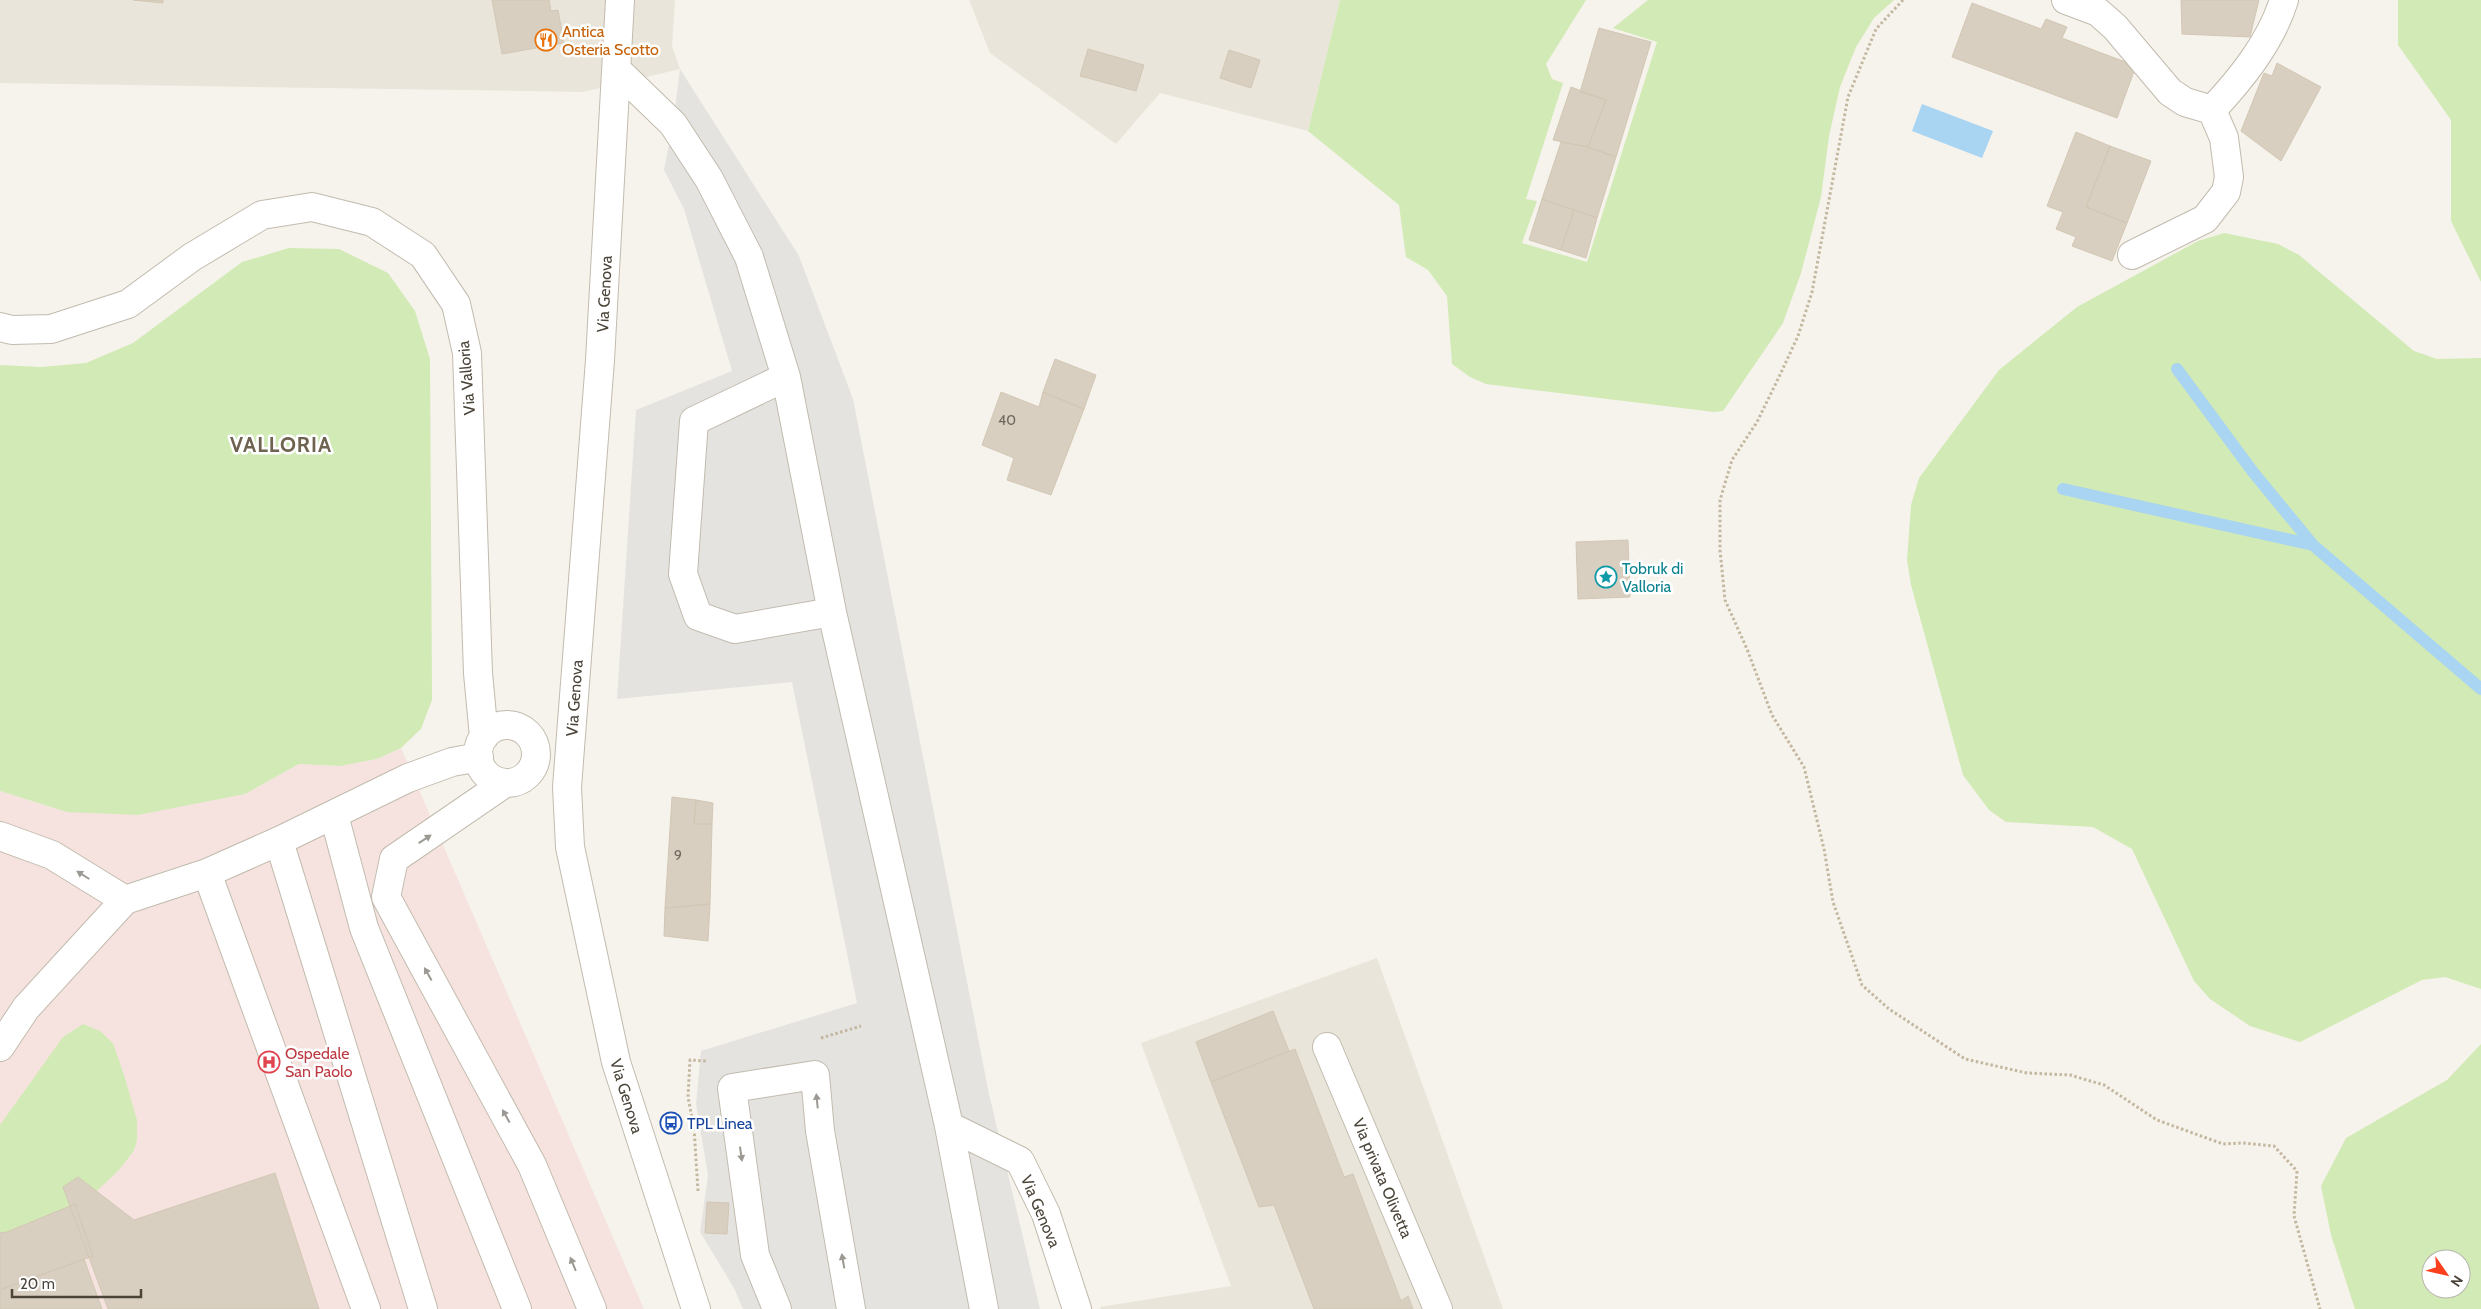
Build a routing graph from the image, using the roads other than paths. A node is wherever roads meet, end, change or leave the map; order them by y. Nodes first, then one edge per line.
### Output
1 (620, 0) edge
2 (2066, 0) edge
3 (2284, 0) edge
4 (617, 70) junction
5 (2212, 110) junction
6 (2132, 255) dead end
7 (0, 327) edge
8 (786, 377) junction
9 (832, 612) junction
10 (481, 747) junction
11 (536, 758) junction
12 (569, 762) junction
13 (505, 783) junction
14 (334, 815) junction
15 (0, 836) edge
16 (279, 841) junction
17 (207, 873) junction
18 (125, 900) junction
19 (0, 1047) edge
20 (1327, 1047) dead end
21 (949, 1126) junction
22 (349, 1264) junction
23 (352, 1309) edge
24 (366, 1309) edge
25 (423, 1309) edge
26 (517, 1309) edge
27 (592, 1309) edge
28 (696, 1309) edge
29 (778, 1309) edge
30 (851, 1309) edge
31 (984, 1309) edge
32 (1077, 1309) edge
33 (1438, 1309) edge

1 - 4 street, Via Genova
2 - 5 street
3 - 5 street
4 - 8 street
4 - 12 street, Via Genova
5 - 6 street
7 - 10 street, Via Valloria
8 - 9 street
8 - 9 street
9 - 21 street
10 - 11 street
10 - 13 street
10 - 14 street
11 - 12 street
11 - 13 street
12 - 28 street, Via Genova
27 -> 13 street
14 - 16 street
14 - 26 street
18 -> 15 street
16 - 17 street
16 - 25 street
17 - 18 street
17 - 22 street
18 - 19 street
20 - 33 street, Via privata Olivetta
21 - 31 street
21 - 32 street, Via Genova
22 - 23 street
22 - 24 street
30 -> 29 street

